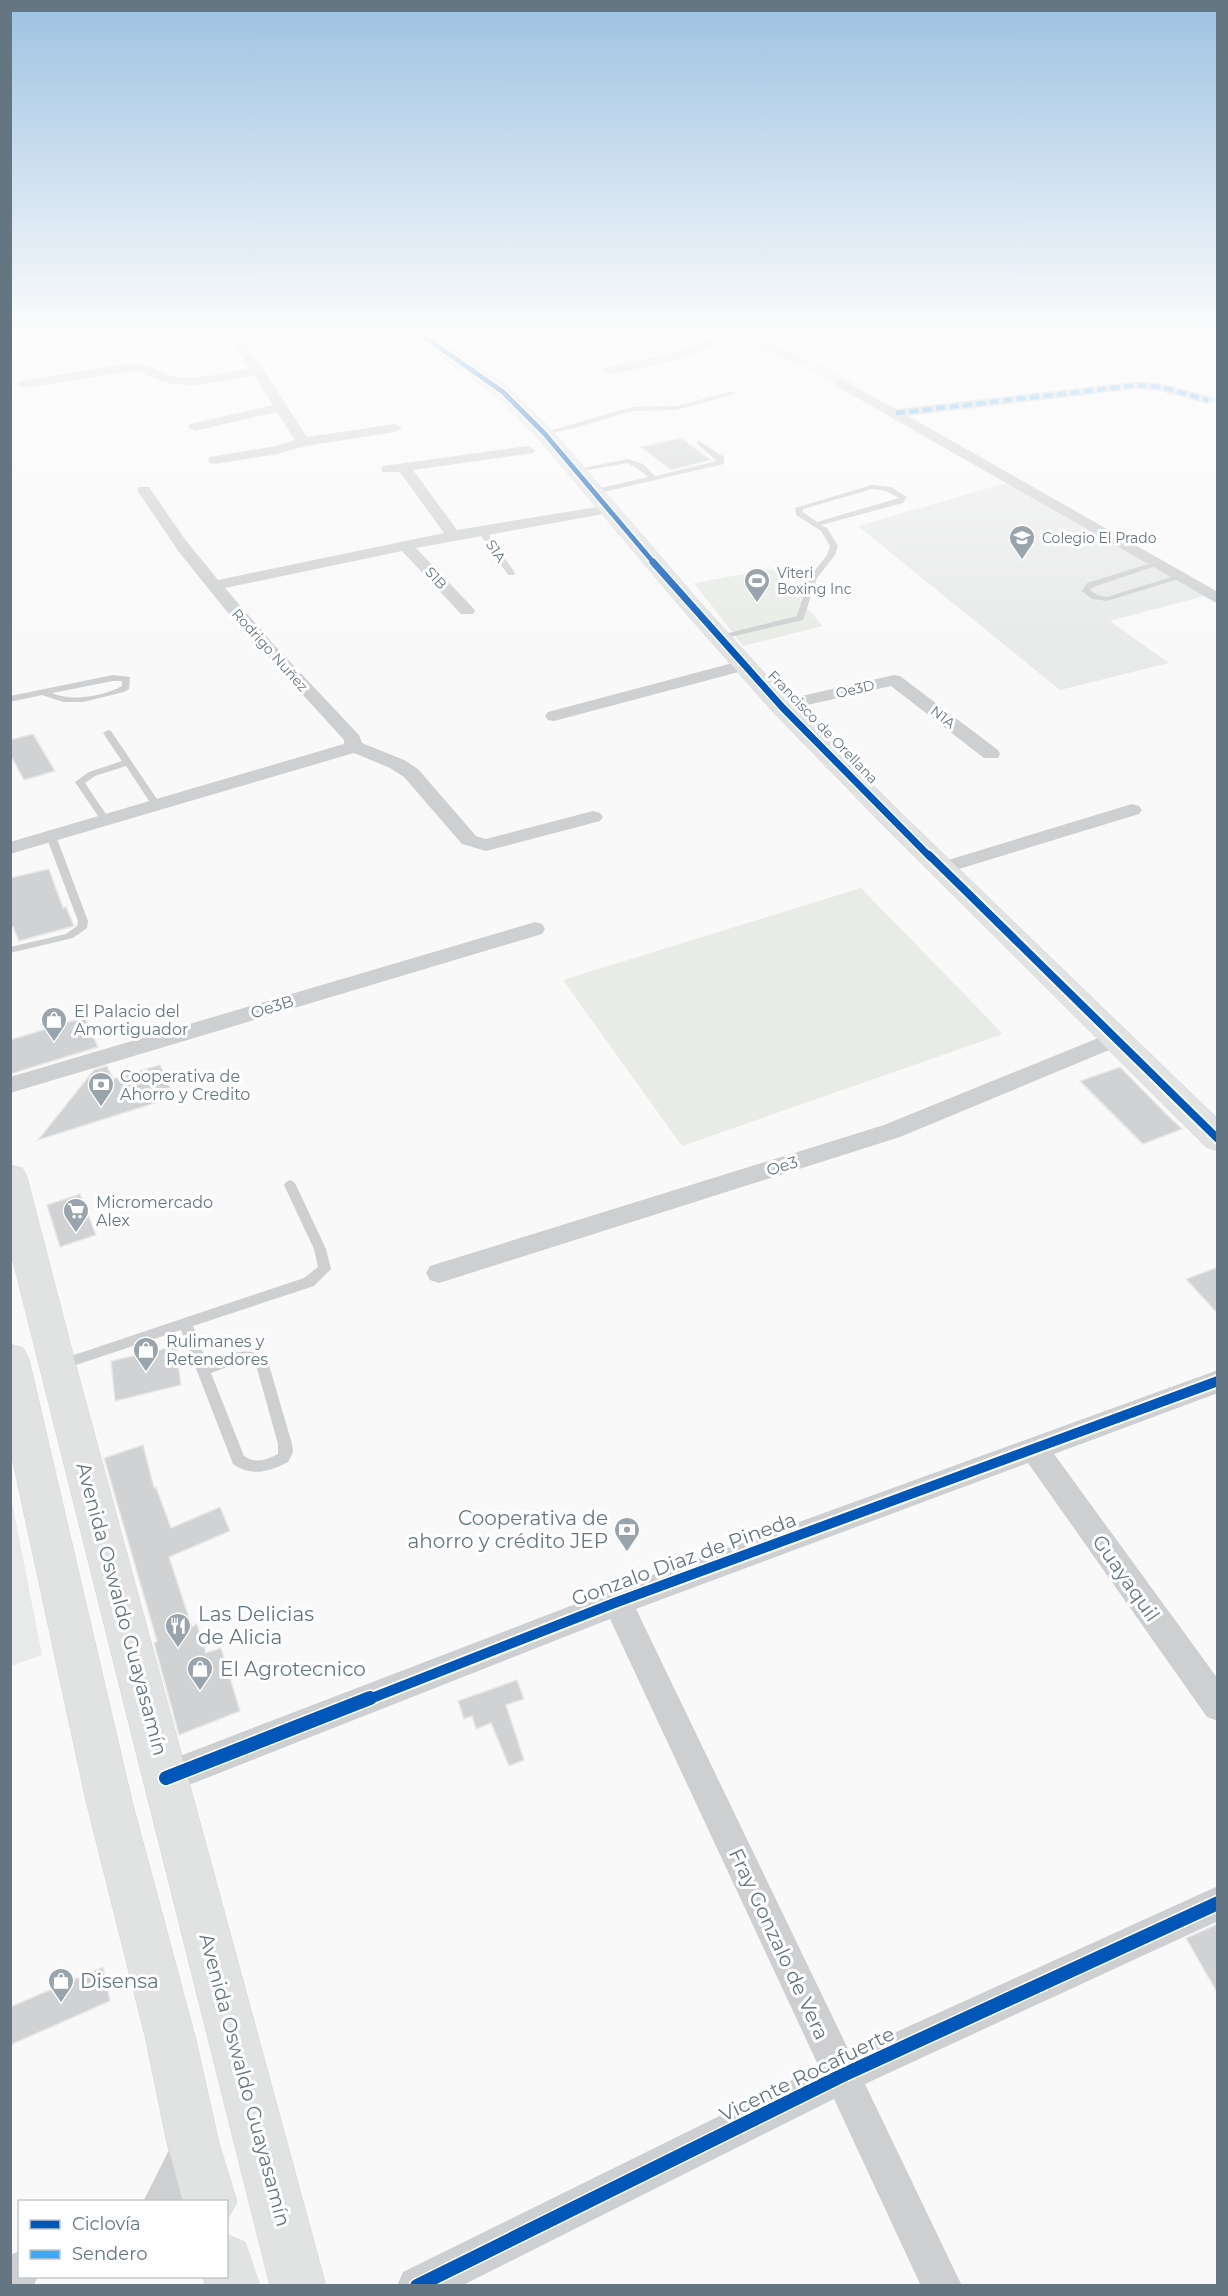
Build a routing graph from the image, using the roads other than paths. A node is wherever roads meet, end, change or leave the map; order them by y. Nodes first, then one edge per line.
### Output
1 (300, 438) edge
2 (328, 438) edge
3 (534, 438) edge
4 (544, 438) edge
5 (940, 438) edge
6 (536, 441) junction
7 (303, 442) junction
8 (699, 443) dead end
9 (215, 460) dead end
10 (404, 467) junction
11 (388, 469) dead end
12 (577, 470) junction
13 (654, 479) junction
14 (144, 490) dead end
15 (602, 501) junction
16 (816, 524) junction
17 (482, 530) junction
18 (453, 535) junction
19 (405, 545) junction
20 (1158, 564) junction
21 (511, 573) dead end
22 (1181, 578) junction
23 (215, 586) junction
24 (1218, 599) edge
25 (467, 611) dead end
26 (720, 638) junction
27 (744, 665) junction
28 (894, 680) joint
29 (45, 693) junction
30 (10, 699) edge
31 (781, 706) junction
32 (554, 716) dead end
33 (108, 733) dead end
34 (353, 746) junction
35 (991, 754) dead end
36 (127, 763) junction
37 (156, 806) junction
38 (1132, 810) dead end
39 (593, 817) dead end
40 (105, 820) junction
41 (51, 836) junction
42 (10, 848) edge
43 (942, 868) junction
44 (535, 929) dead end
45 (10, 950) edge
46 (1118, 1038) junction
47 (10, 1086) edge
48 (1218, 1139) edge
49 (10, 1177) edge
50 (290, 1185) dead end
51 (439, 1273) dead end
52 (185, 1323) junction
53 (203, 1370) junction
54 (24, 1373) edge
55 (1218, 1381) edge
56 (1034, 1449) junction
57 (617, 1602) junction
58 (1218, 1706) edge
59 (166, 1778) junction
60 (1218, 1903) edge
61 (841, 2076) junction
62 (193, 2143) junction
63 (163, 2200) edge
64 (209, 2200) edge
65 (228, 2268) edge
66 (233, 2286) edge
67 (298, 2286) edge
68 (417, 2286) edge
69 (942, 2286) edge

1 - 7 street
2 - 7 street
3 - 6 street, Francisco de Orellana
4 - 6 lane
5 - 20 street
6 - 10 street
6 - 12 street, Francisco de Orellana
7 - 9 street
8 - 13 lane
10 - 11 street
10 - 18 street
12 - 13 lane
12 - 15 street, Francisco de Orellana
13 - 15 lane
14 - 23 street, Rodrigo Nuñez
15 - 17 street
15 - 26 street, Francisco de Orellana
16 - 16 lane
16 - 26 lane
17 - 18 street
17 - 21 lane, S1A
18 - 19 street
19 - 23 street
19 - 25 street, S1B
20 - 22 street
20 - 22 lane
22 - 24 street
23 - 34 street, Rodrigo Nuñez
26 - 27 street, Francisco de Orellana
27 - 31 street, Francisco de Orellana
27 - 32 street
28 - 31 street, Oe3D
28 - 35 street, N1A
29 - 29 lane
29 - 30 lane
31 - 43 street, Francisco de Orellana
33 - 36 lane
34 - 37 street
34 - 39 street
36 - 37 lane
36 - 40 lane
37 - 40 street
38 - 43 street
40 - 41 street
41 - 42 street
41 - 45 lane
43 - 46 street, Francisco de Orellana
44 - 47 street, Oe3B
46 - 48 street, Francisco de Orellana
46 - 51 street, Oe3
49 - 54 street, Avenida Oswaldo Guayasamín
50 - 52 lane
52 - 53 lane
52 - 54 lane
53 - 53 lane
54 - 59 street, Avenida Oswaldo Guayasamín
54 - 62 street, Avenida Oswaldo Guayasamín
55 - 56 street, Gonzalo Diaz de Pineda
56 - 57 street, Gonzalo Diaz de Pineda
56 - 58 street, Guayaquil
57 - 59 street, Gonzalo Diaz de Pineda
57 - 61 street, Fray Gonzalo de Vera
59 - 67 street, Avenida Oswaldo Guayasamín
60 - 61 street, Vicente Rocafuerte
61 - 68 street, Vicente Rocafuerte
61 - 69 street, Fray Gonzalo de Vera
62 - 63 street
62 - 64 street, Avenida Oswaldo Guayasamín
65 - 66 street

